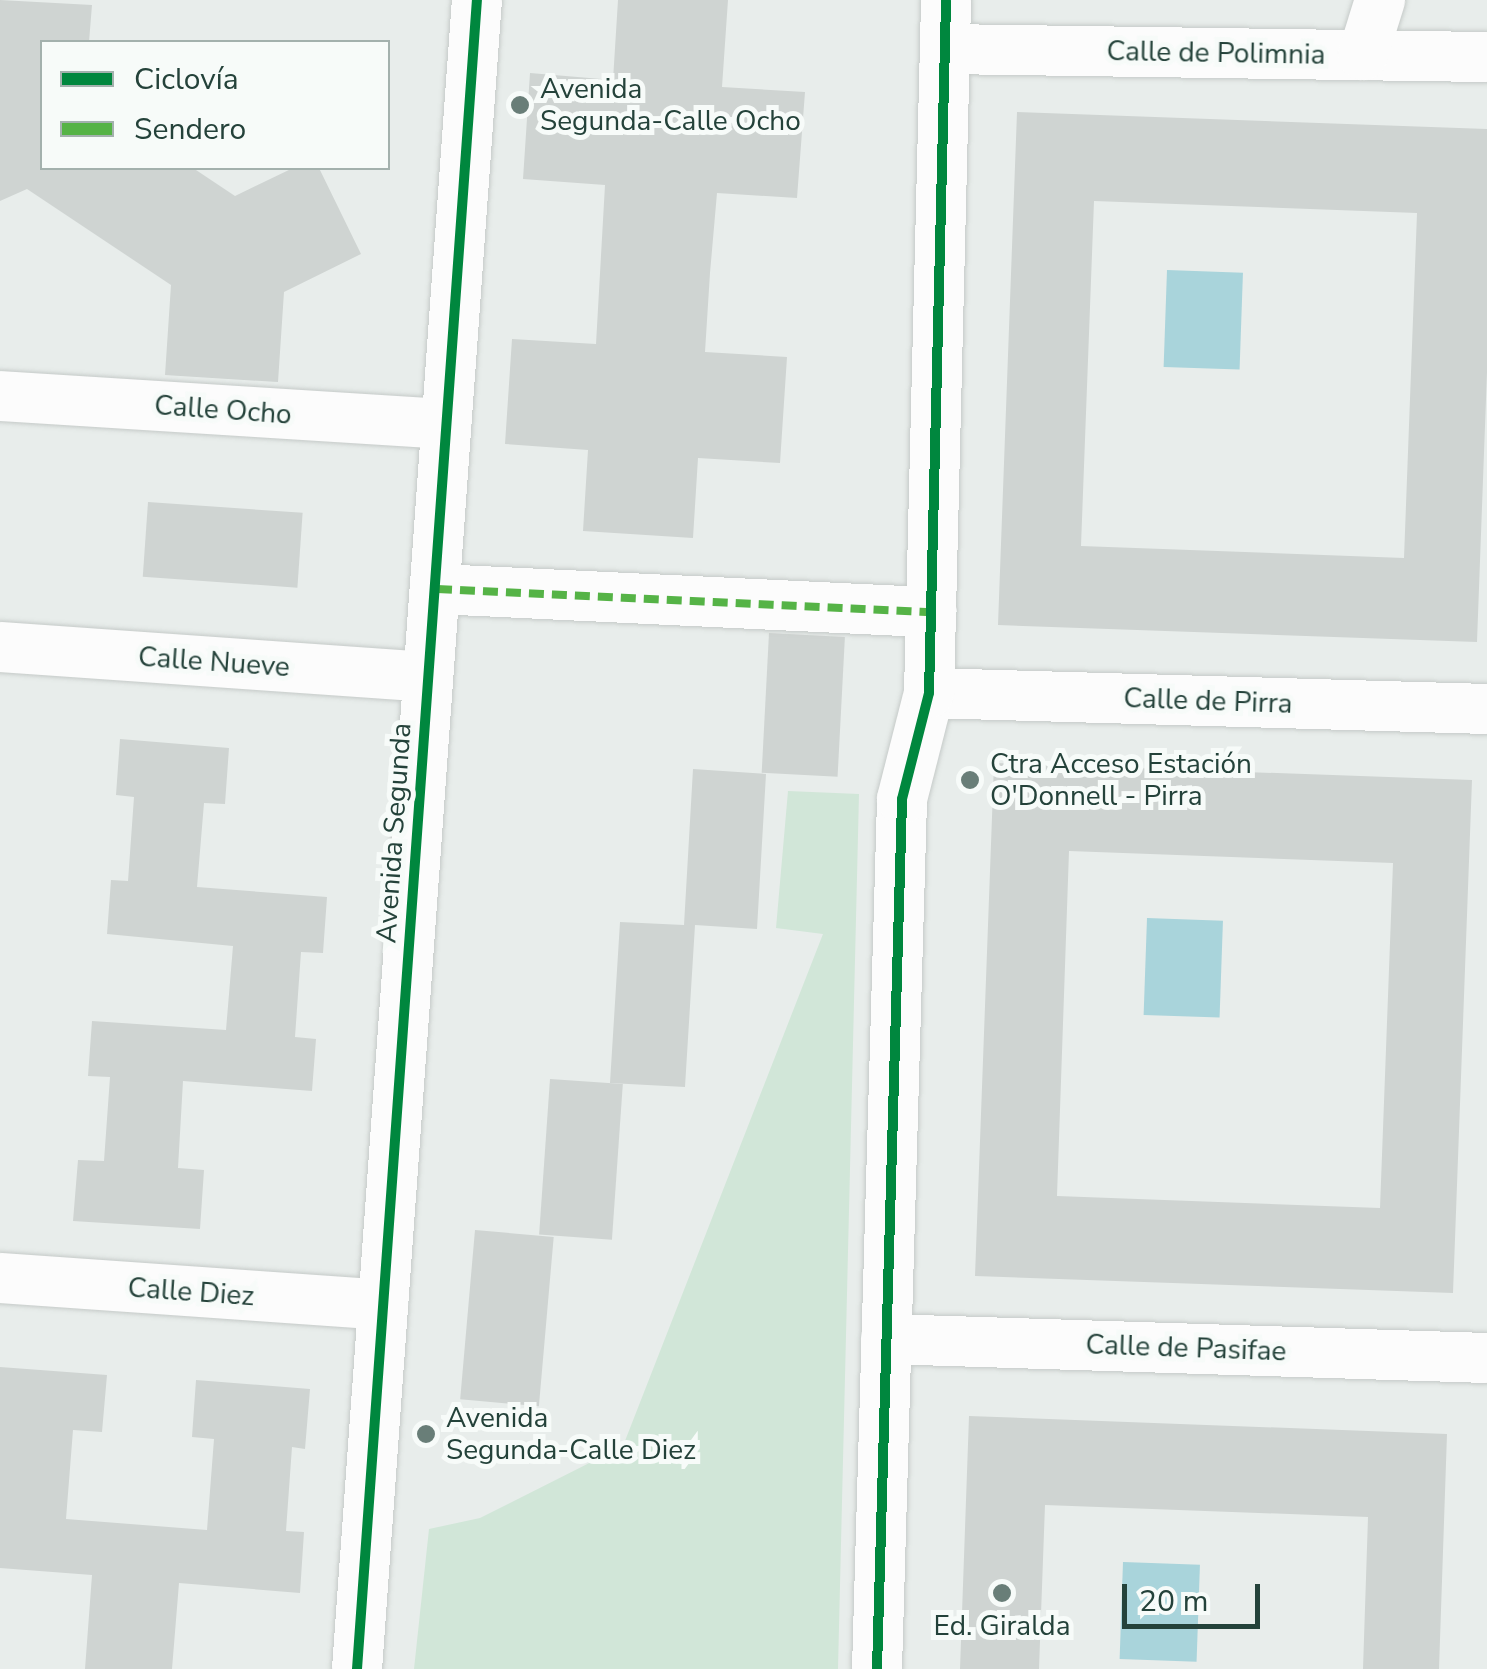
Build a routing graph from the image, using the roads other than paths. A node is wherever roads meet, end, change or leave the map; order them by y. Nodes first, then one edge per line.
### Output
1 (476, 0) edge
2 (1380, 0) edge
3 (946, 24) edge
4 (1363, 55) junction
5 (1487, 57) edge
6 (0, 396) edge
7 (446, 424) junction
8 (437, 589) junction
9 (931, 612) junction
10 (0, 648) edge
11 (427, 677) junction
12 (929, 693) junction
13 (1487, 709) edge
14 (0, 1278) edge
15 (383, 1305) junction
16 (886, 1339) junction
17 (1487, 1358) edge
18 (357, 1669) edge
19 (877, 1669) edge

1 - 7 street, Avenida Segunda
2 - 4 street
3 - 4 street, Calle de Polimnia
3 - 9 street
4 - 5 street, Calle de Polimnia
6 - 7 street, Calle Ocho
7 - 8 street, Avenida Segunda
8 - 9 street
8 - 11 street, Avenida Segunda
9 - 12 street
10 - 11 street, Calle Nueve
11 - 15 street, Avenida Segunda
12 - 13 street, Calle de Pirra
12 - 16 street
14 - 15 street, Calle Diez
15 - 18 street, Avenida Segunda
16 - 17 street, Calle de Pasifae
16 - 19 street

